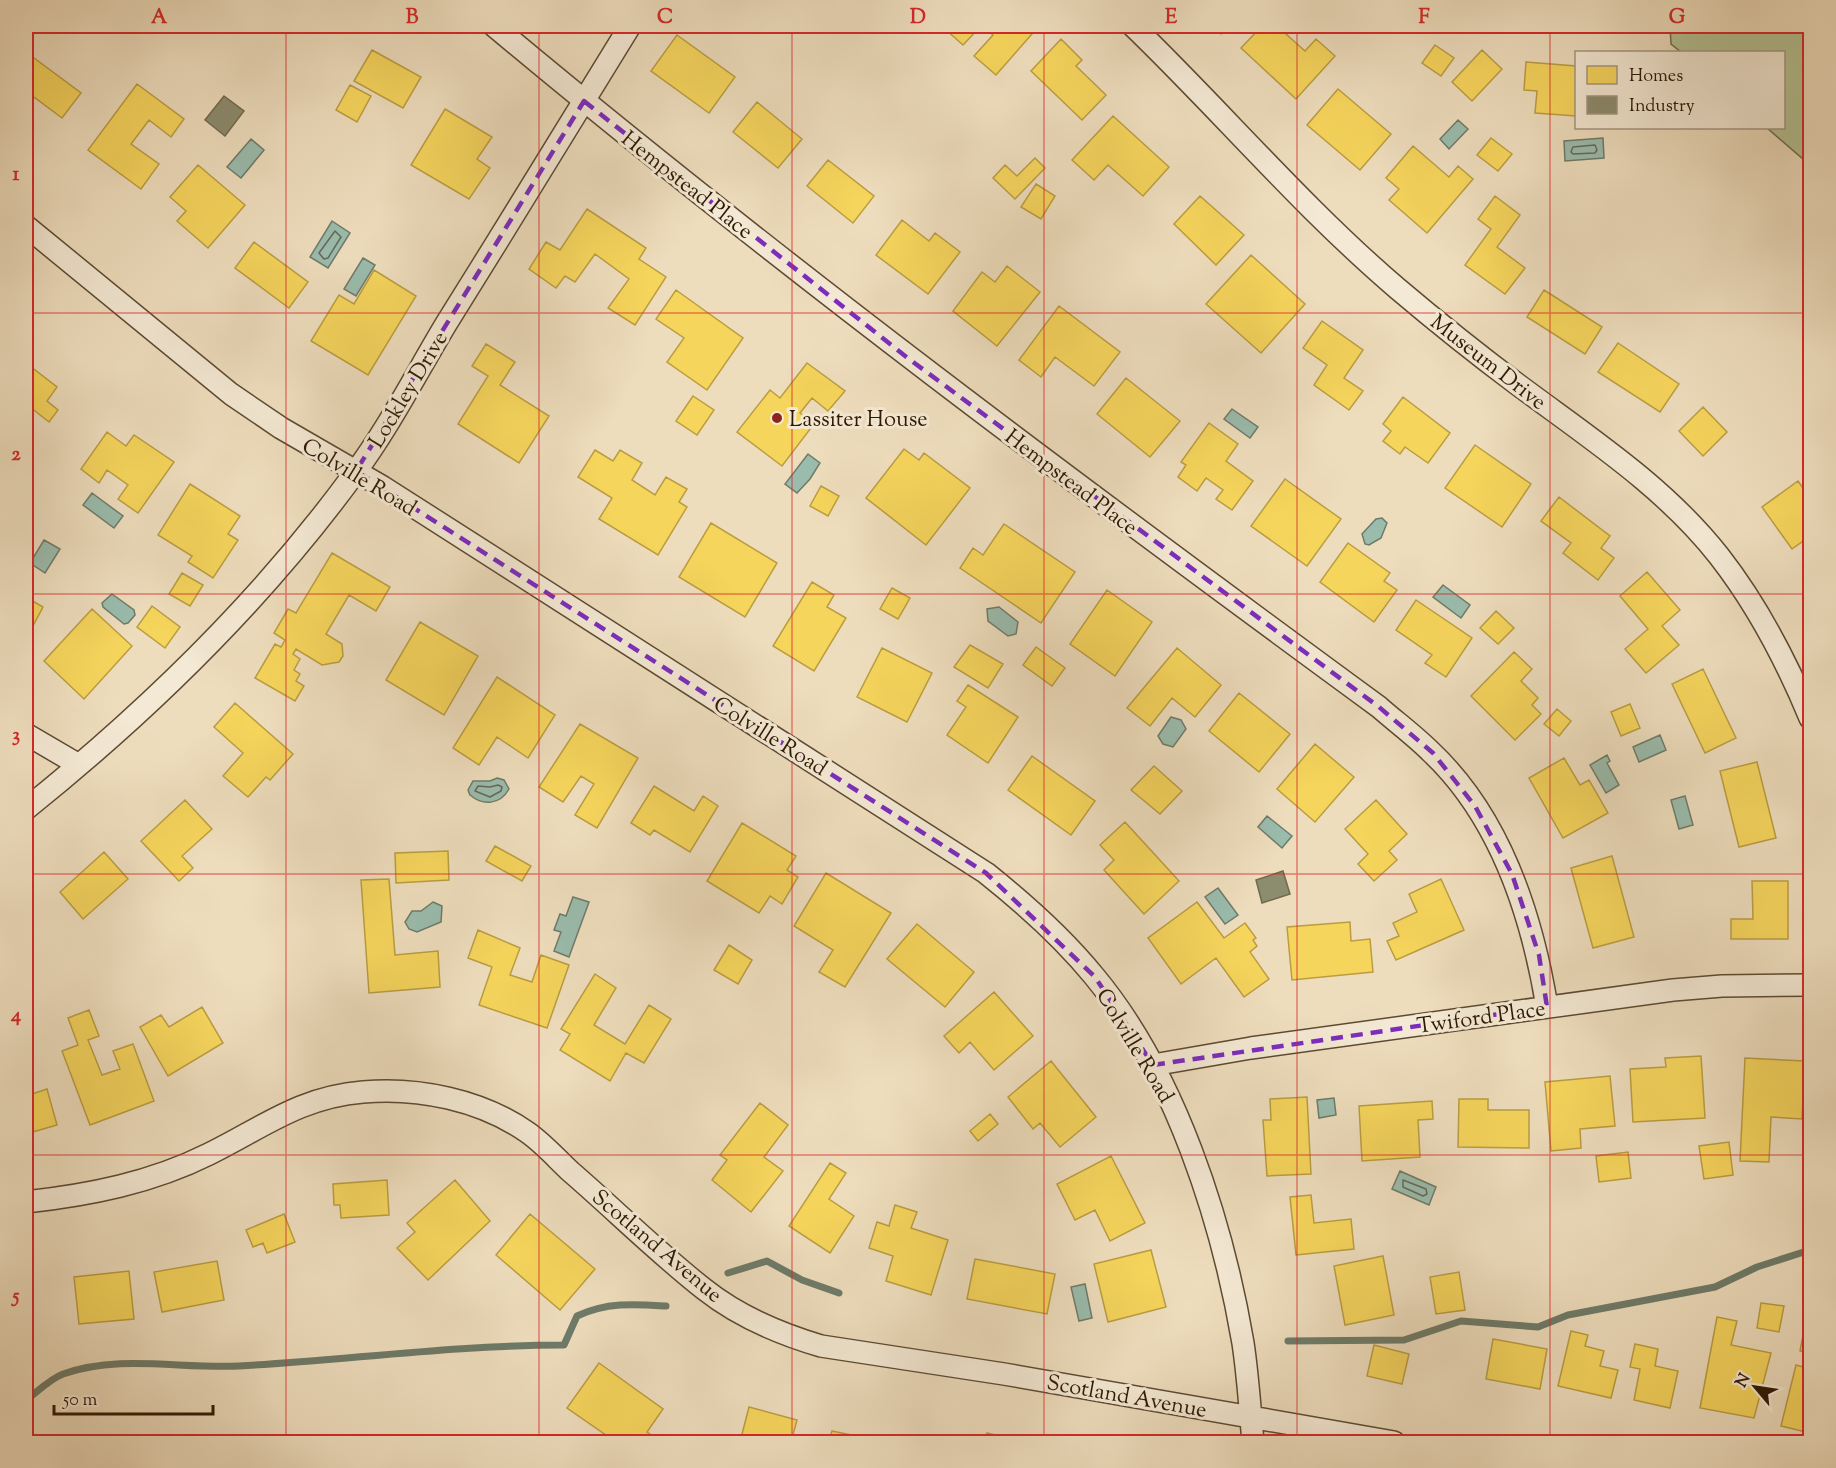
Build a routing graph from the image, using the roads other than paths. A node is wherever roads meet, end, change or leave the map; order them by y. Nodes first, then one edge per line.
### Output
1 (494, 26) edge
2 (630, 26) edge
3 (1133, 26) edge
4 (584, 101) junction
5 (26, 226) edge
6 (356, 471) junction
7 (1810, 718) edge
8 (26, 734) edge
9 (78, 765) junction
10 (26, 808) edge
11 (1810, 985) edge
12 (1547, 1007) junction
13 (1153, 1065) junction
14 (26, 1202) edge
15 (1250, 1417) junction
16 (1253, 1443) edge
17 (1394, 1443) edge

1 - 4 street, Hempstead Place
2 - 4 street, Lockley Drive
3 - 7 street, Museum Drive
4 - 6 street, Lockley Drive
4 - 12 street, Hempstead Place
5 - 6 street, Colville Road
6 - 9 street, Lockley Drive
6 - 13 street, Colville Road
8 - 9 street
9 - 10 street, Lockley Drive
11 - 12 street, Twiford Place
12 - 13 street, Twiford Place
13 - 15 street, Colville Road
14 - 15 street, Scotland Avenue
15 - 16 street, Colville Road
15 - 17 street, Scotland Avenue

